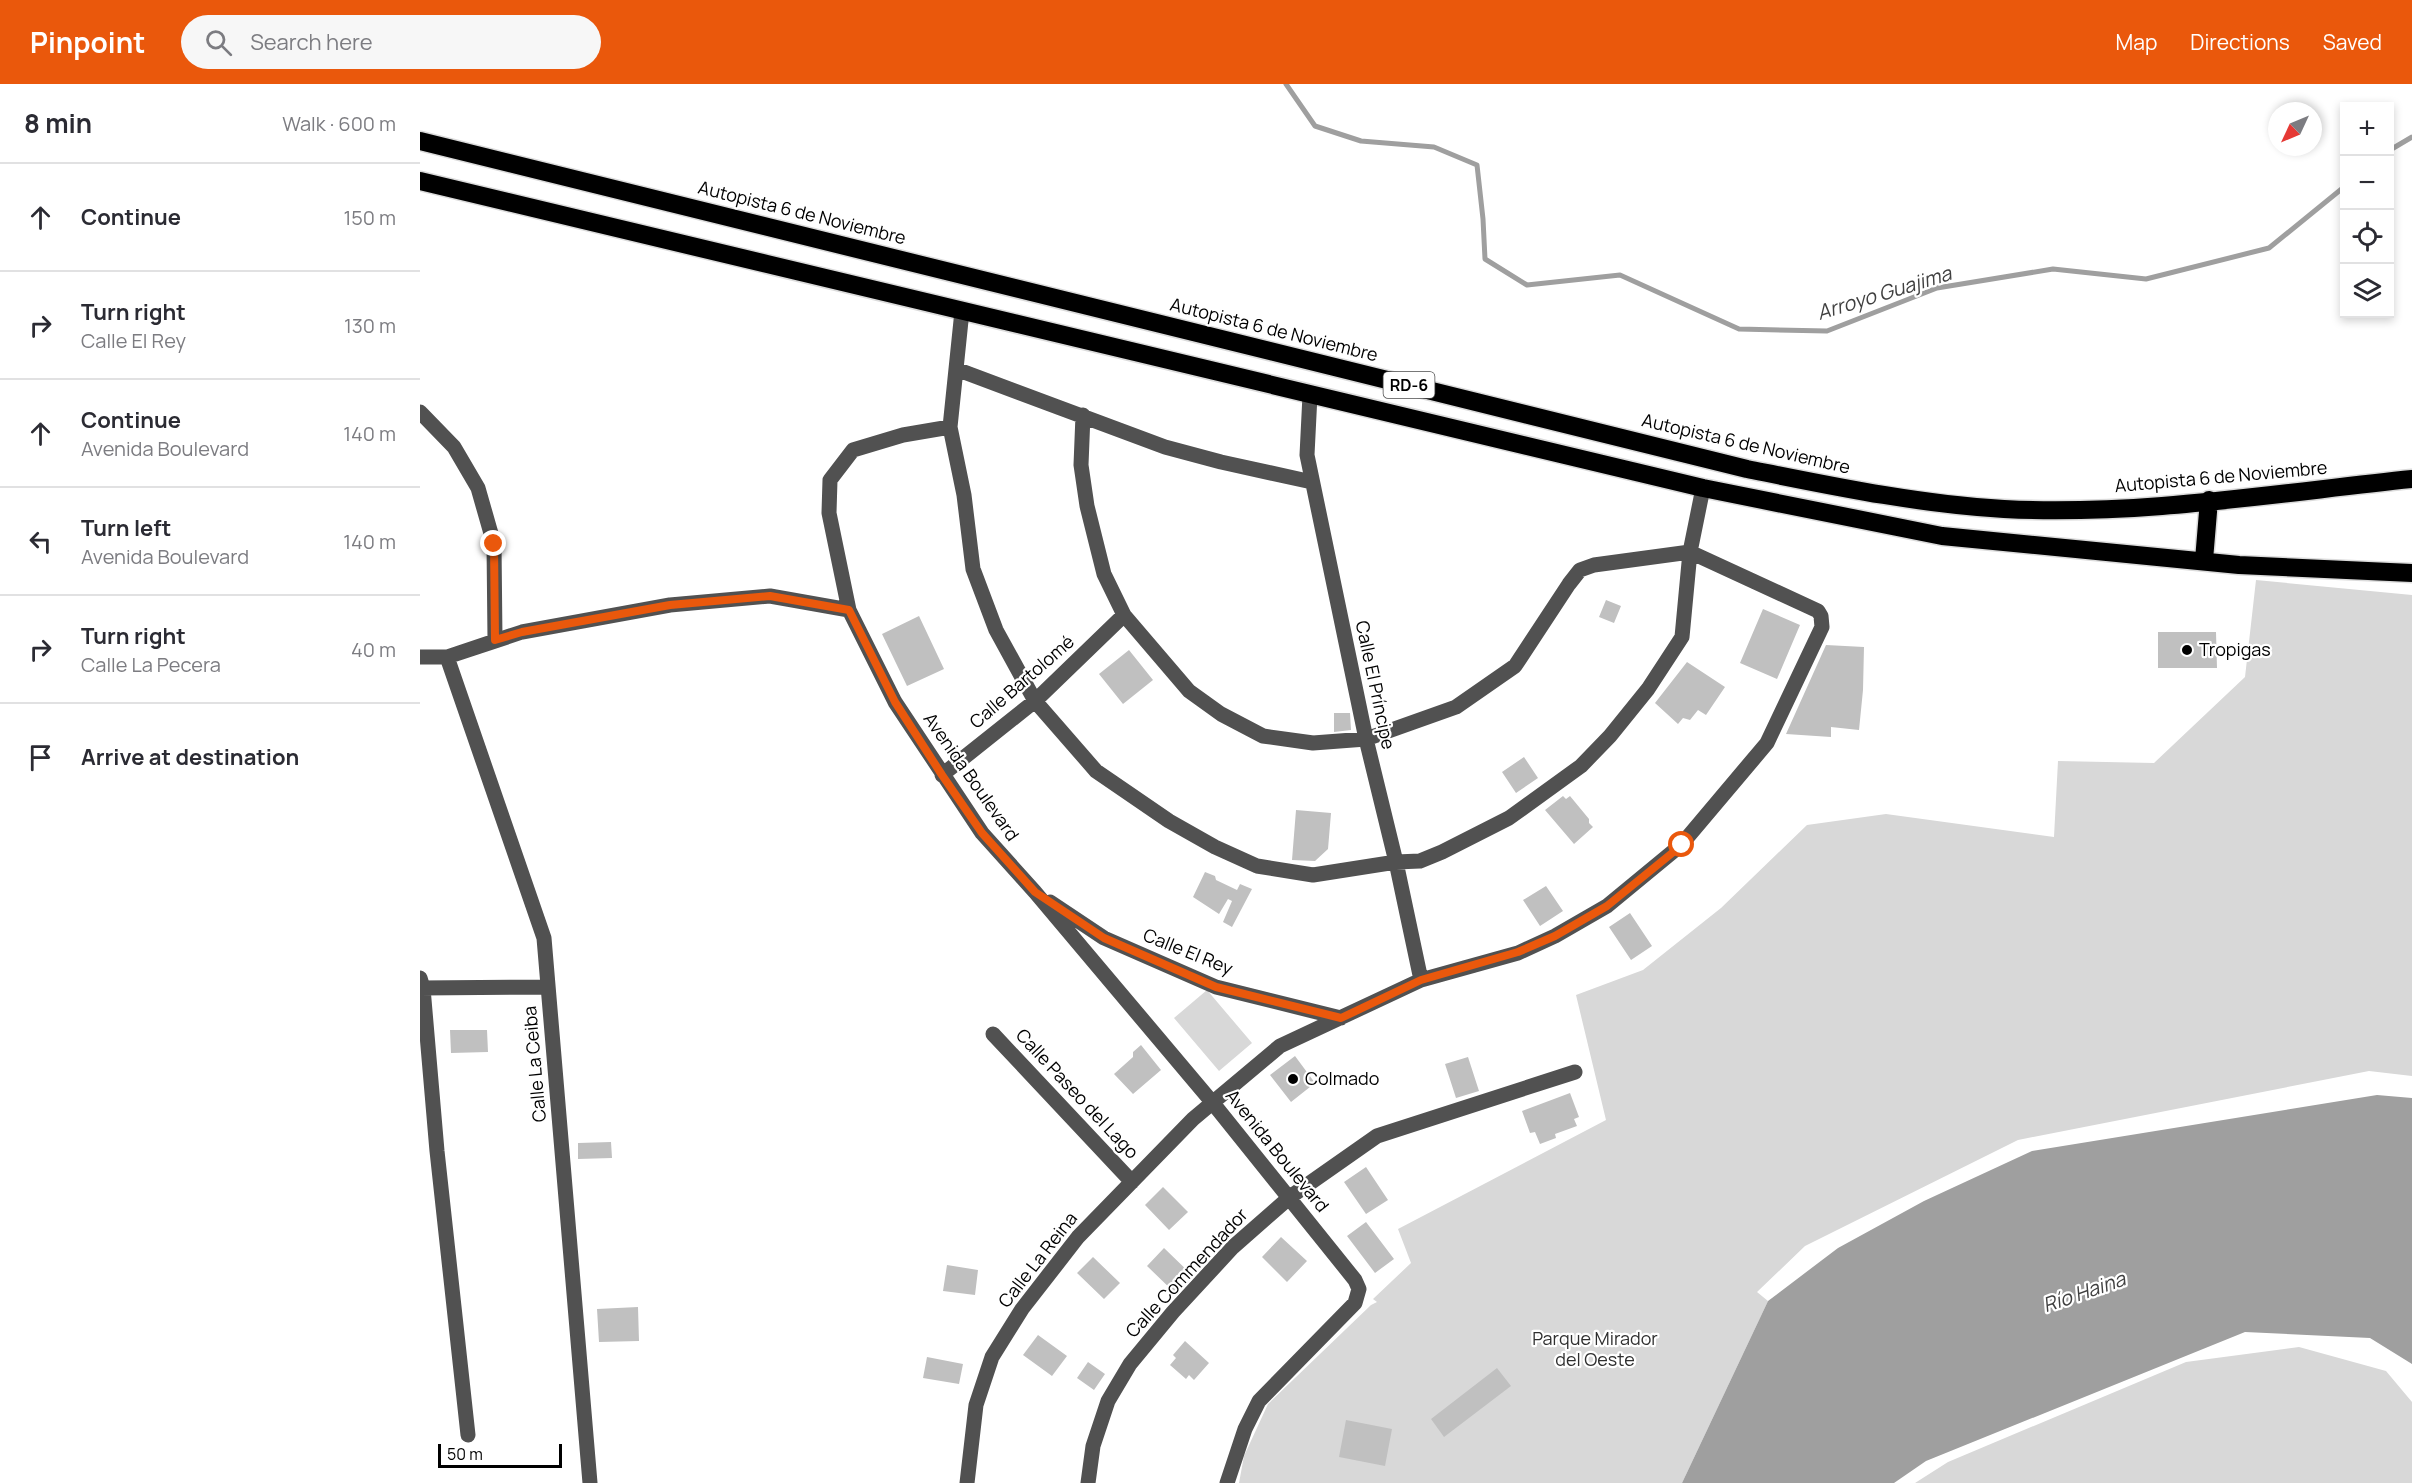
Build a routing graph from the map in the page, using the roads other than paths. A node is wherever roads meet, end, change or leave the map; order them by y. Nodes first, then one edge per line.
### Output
1 (420, 141) edge
2 (420, 181) edge
3 (962, 311) junction
4 (956, 369) junction
5 (1310, 395) junction
6 (420, 412) edge
7 (1083, 415) junction
8 (950, 427) junction
9 (2412, 479) edge
10 (1312, 482) junction
11 (1703, 488) junction
12 (2209, 500) junction
13 (1690, 552) junction
14 (2204, 560) junction
15 (2412, 573) edge
16 (849, 610) junction
17 (1124, 615) junction
18 (495, 640) junction
19 (420, 657) edge
20 (447, 657) junction
21 (1035, 701) junction
22 (1366, 740) junction
23 (942, 775) junction
24 (1396, 862) junction
25 (1035, 892) junction
26 (1421, 980) junction
27 (421, 985) edge
28 (548, 987) junction
29 (1341, 1018) junction
30 (993, 1034) dead end
31 (1575, 1072) dead end
32 (1212, 1102) junction
33 (1132, 1182) junction
34 (1290, 1197) junction
35 (468, 1434) dead end
36 (590, 1483) edge
37 (967, 1483) edge
38 (1088, 1483) edge
39 (1227, 1483) edge

1 - 12 highway, Autopista 6 de Noviembre / RD-6
2 - 3 highway, RD-6
3 - 4 street
3 - 5 highway, RD-6
4 - 7 street
4 - 8 street
5 - 10 street, Calle El Príncipe
5 - 11 highway, RD-6
6 - 18 street
7 - 10 street
7 - 17 street
8 - 16 street, Avenida Boulevard
8 - 21 street
9 - 12 highway, Autopista 6 de Noviembre / RD-6
10 - 22 street, Calle El Príncipe
11 - 13 street
11 - 14 highway, RD-6
12 - 14 highway
13 - 22 street
13 - 24 street
13 - 26 street, Calle La Reina
14 - 15 highway, RD-6
16 - 18 street
16 - 23 street, Avenida Boulevard
17 - 21 street, Calle Bartolomé
17 - 22 street
18 - 20 street
19 - 20 street
20 - 28 street, Calle La Ceiba
21 - 23 street, Calle Bartolomé
21 - 24 street
22 - 24 street, Calle El Príncipe
23 - 25 street, Avenida Boulevard
24 - 26 street, Calle El Príncipe
25 - 29 street, Calle El Rey
25 - 32 street, Avenida Boulevard
26 - 29 street, Calle La Reina
27 - 28 street
27 - 35 street
28 - 36 street, Calle La Ceiba
29 - 32 street, Calle La Reina
30 - 33 street, Calle Paseo del Lago
31 - 34 street, Calle Commendador
32 - 33 street, Calle La Reina
32 - 34 street, Avenida Boulevard
33 - 37 street, Calle La Reina
34 - 38 street, Calle Commendador
34 - 39 street, Avenida Boulevard

